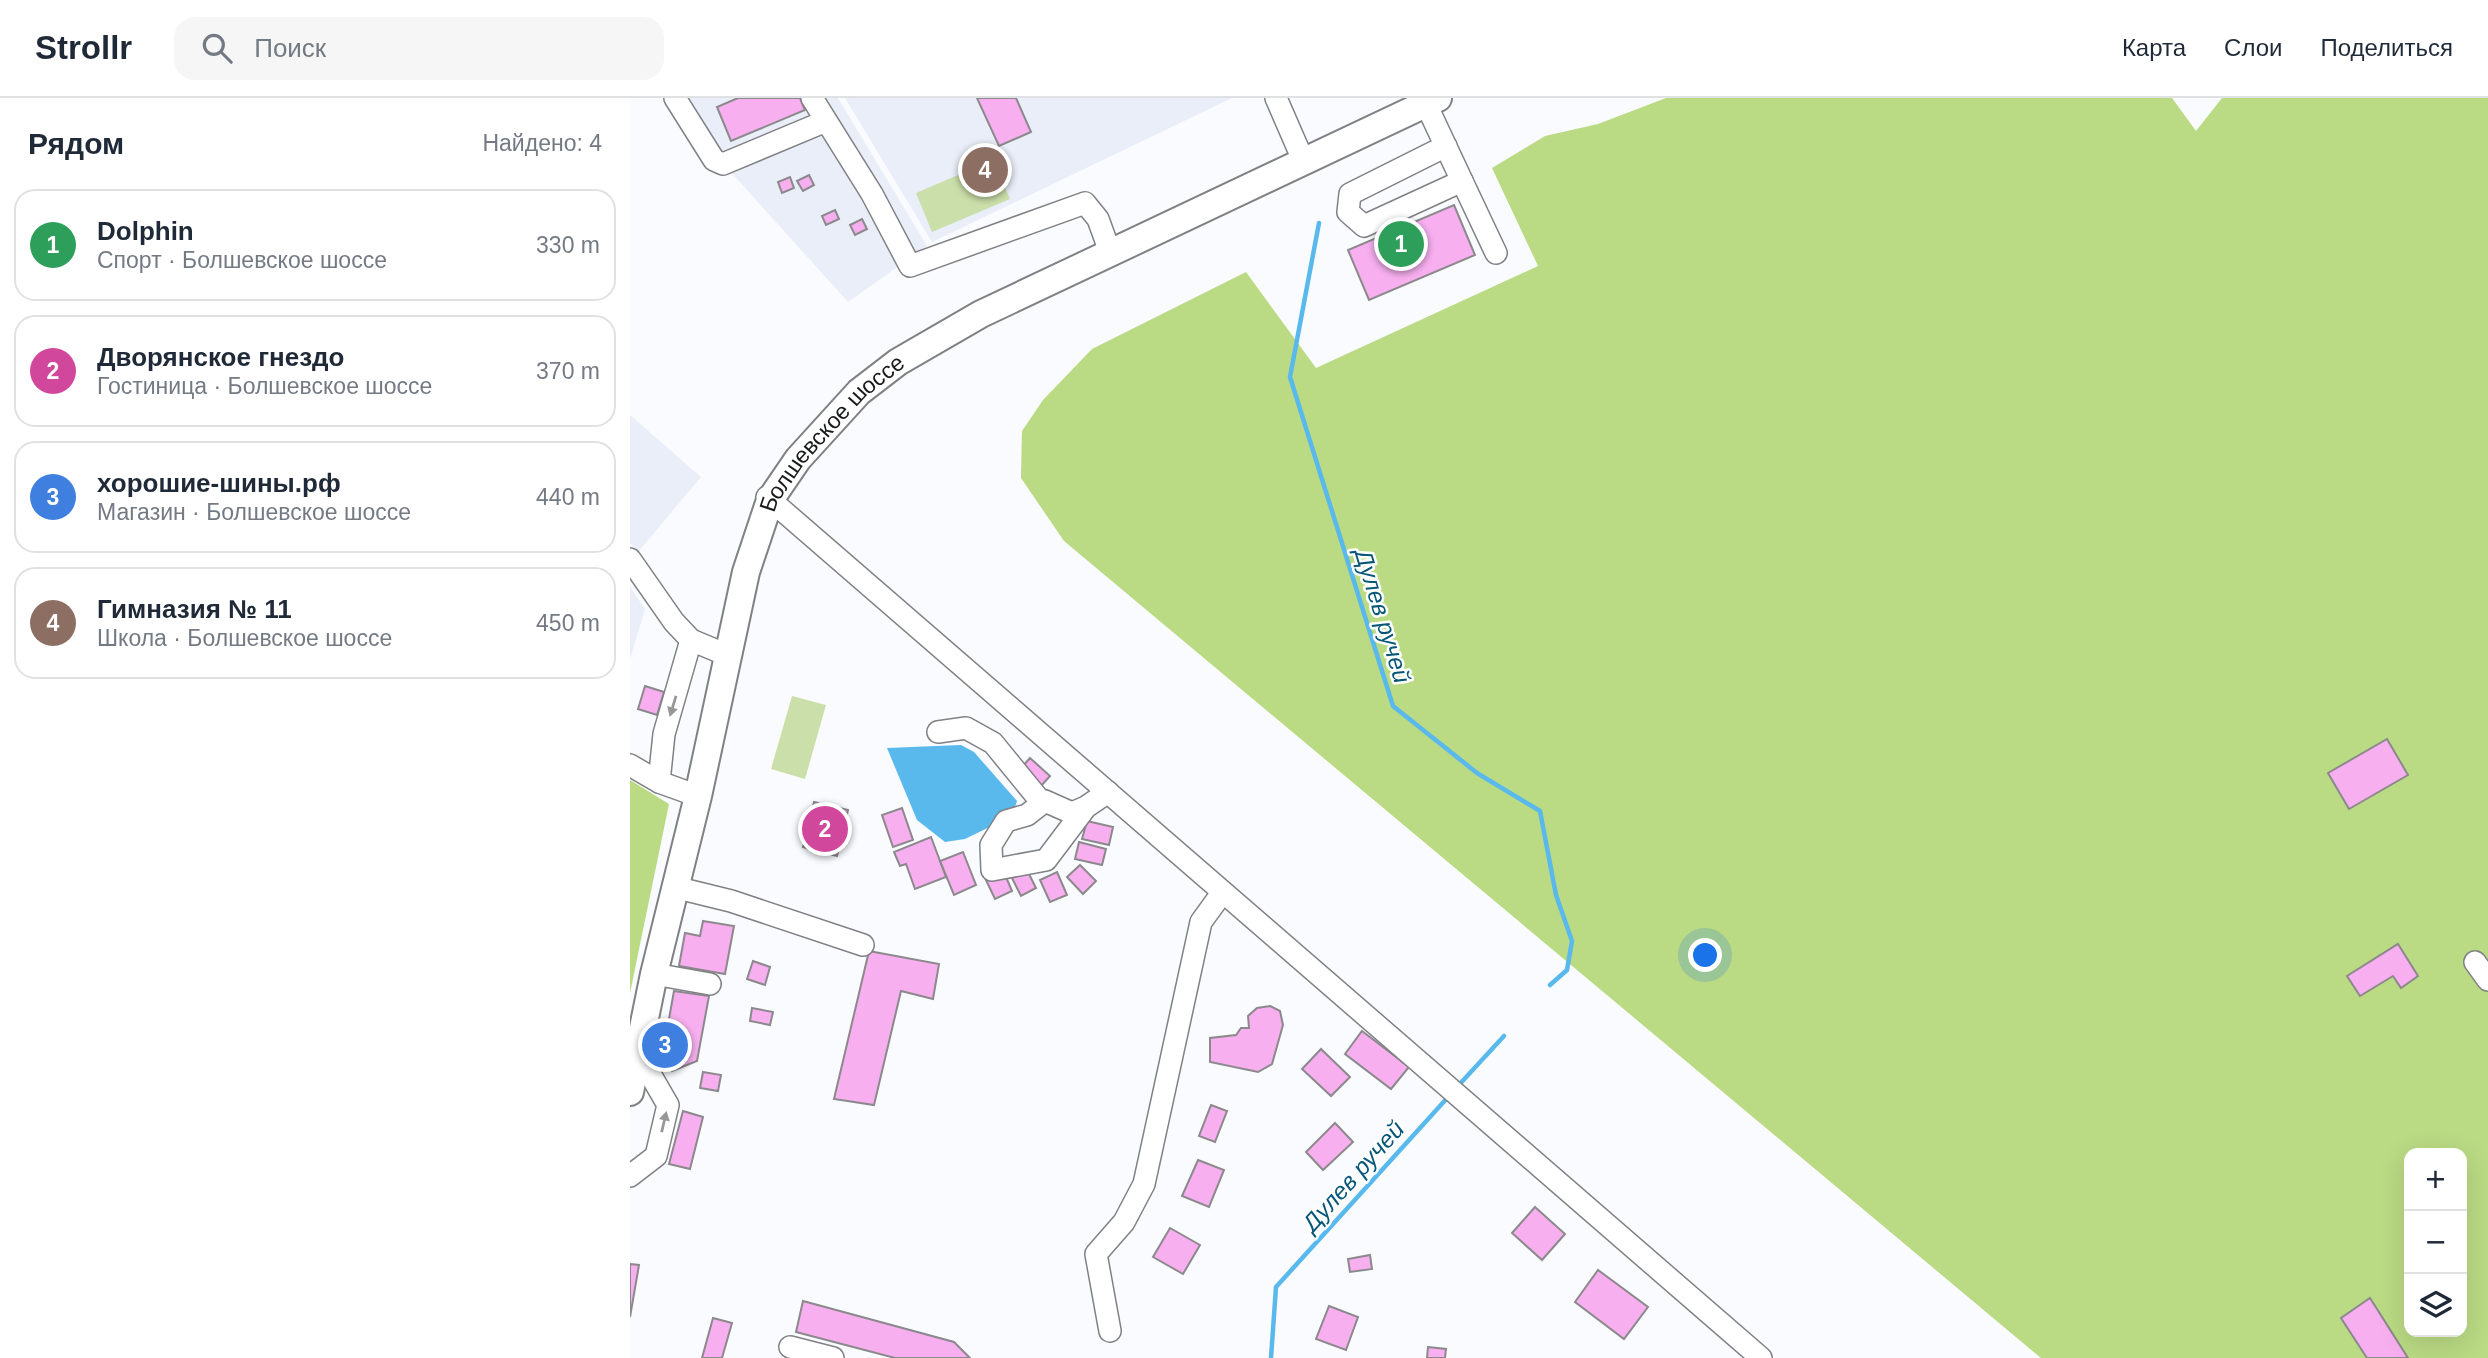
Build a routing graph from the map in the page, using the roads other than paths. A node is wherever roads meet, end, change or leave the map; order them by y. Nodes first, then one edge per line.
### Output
1 (675, 98) edge
2 (812, 98) edge
3 (1276, 98) edge
4 (1432, 101) edge
5 (827, 121) junction
6 (1446, 146) junction
7 (1303, 160) junction
8 (1462, 181) junction
9 (1110, 252) junction
10 (1496, 253) dead end
11 (769, 498) junction
12 (630, 559) edge
13 (691, 640) junction
14 (727, 655) junction
15 (938, 732) dead end
16 (630, 765) edge
17 (655, 780) junction
18 (630, 786) edge
19 (1108, 792) junction
20 (698, 796) junction
21 (1042, 803) junction
22 (1086, 807) junction
23 (674, 887) junction
24 (1222, 893) junction
25 (863, 944) dead end
26 (2475, 962) dead end
27 (654, 974) junction
28 (2488, 980) edge
29 (710, 984) dead end
30 (638, 1053) junction
31 (630, 1093) edge
32 (630, 1176) edge
33 (1110, 1331) dead end
34 (790, 1347) dead end
35 (833, 1358) edge
36 (1761, 1358) edge

1 - 5 street
2 - 5 street
3 - 7 street
4 - 6 street
4 - 7 main road, Болшевское шоссе
5 - 9 street
6 - 8 street
6 - 8 street
7 - 9 main road, Болшевское шоссе
8 - 10 street
9 - 11 main road, Болшевское шоссе
11 - 14 main road, Болшевское шоссе
11 - 19 street
12 - 13 street
13 - 14 street
13 -> 17 street
14 - 20 main road, Болшевское шоссе
15 - 21 street
16 - 17 street
17 - 18 street
17 - 20 street
19 - 22 street
19 - 24 street
20 - 23 main road, Болшевское шоссе
21 - 22 street
21 - 22 street
23 - 25 street
23 - 27 main road, Болшевское шоссе
24 - 33 street
24 - 36 street
26 - 28 street
27 - 29 street
27 - 30 main road, Болшевское шоссе
30 - 31 main road, Болшевское шоссе
32 -> 30 street
34 - 35 street

